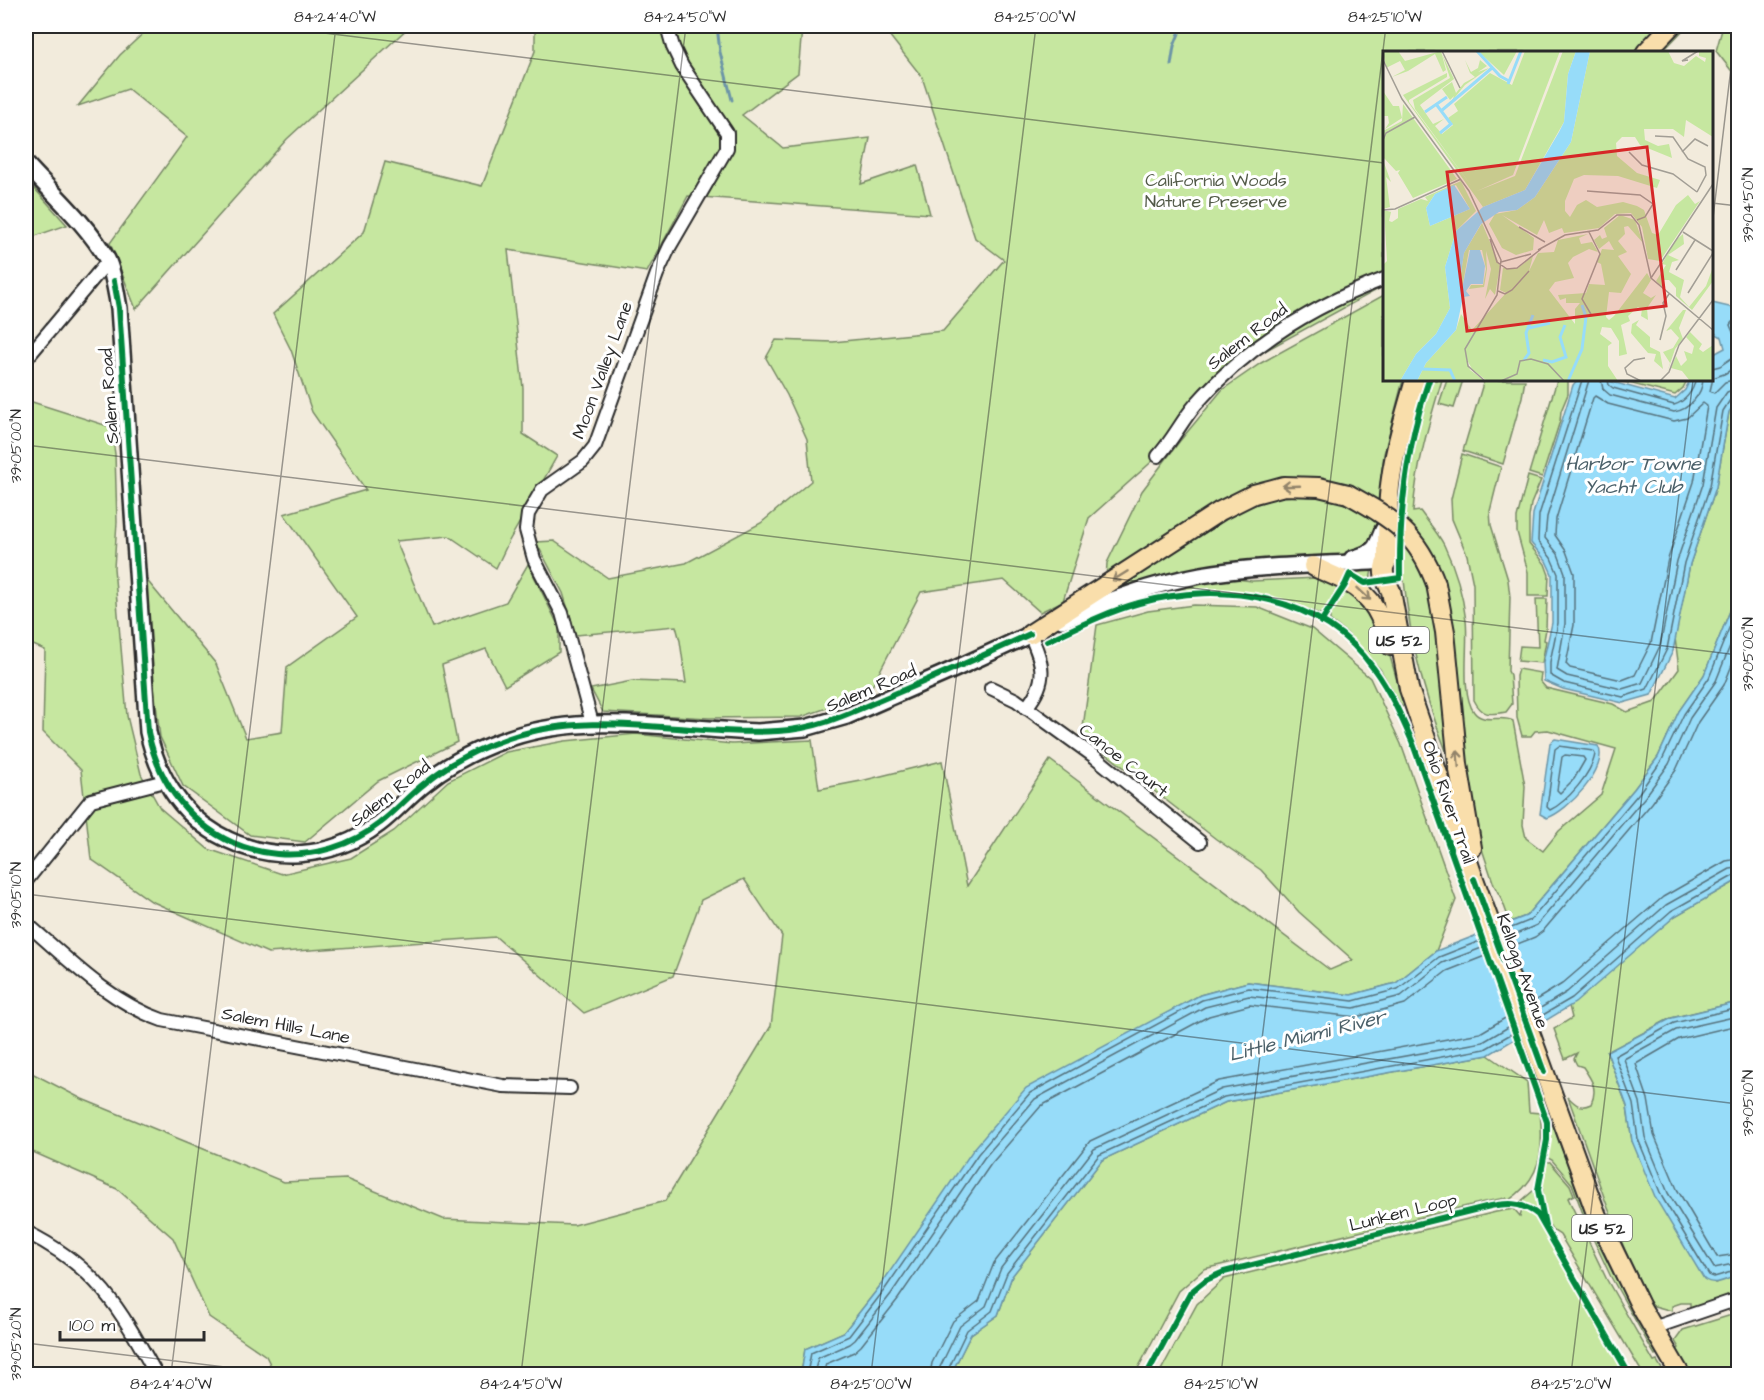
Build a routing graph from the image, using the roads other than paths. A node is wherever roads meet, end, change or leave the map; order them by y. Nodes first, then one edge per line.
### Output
1 (667, 26) edge
2 (1671, 26) edge
3 (1647, 51) edge
4 (26, 164) edge
5 (108, 261) junction
6 (1383, 279) edge
7 (26, 359) edge
8 (1415, 381) edge
9 (1158, 456) dead end
10 (1388, 525) junction
11 (1387, 561) junction
12 (1338, 564) junction
13 (1313, 566) junction
14 (1030, 634) junction
15 (991, 688) dead end
16 (1409, 689) junction
17 (1026, 708) junction
18 (592, 723) junction
19 (165, 782) junction
20 (1200, 842) dead end
21 (1474, 879) junction
22 (26, 881) edge
23 (26, 923) edge
24 (570, 1088) dead end
25 (26, 1232) edge
26 (1738, 1299) edge
27 (1653, 1328) junction
28 (156, 1374) edge
29 (1680, 1374) edge

1 - 18 street, Moon Valley Lane
2 - 3 main road
4 - 5 street, Salem Road
5 - 7 street
5 - 19 street, Salem Road
6 - 9 street, Salem Road
8 - 10 main road, Kellogg Avenue / US 52
10 - 11 main road, Kellogg Avenue / US 52
10 - 12 street, Salem Road
11 - 12 street, Salem Road
11 - 16 main road, Kellogg Avenue / US 52
12 - 13 street, Salem Road
13 - 14 street, Salem Road
13 -> 16 main road
14 - 17 street
14 - 18 street, Salem Road
21 -> 14 main road, bridge
15 - 17 street, Canoe Court
16 - 21 main road, Kellogg Avenue / US 52
17 - 20 street, Canoe Court
18 - 19 street, Salem Road
19 - 22 street
21 - 27 main road, Kellogg Avenue / US 52
23 - 24 street, Salem Hills Lane
25 - 28 street
26 - 27 street
27 - 29 main road, Kellogg Avenue / US 52

